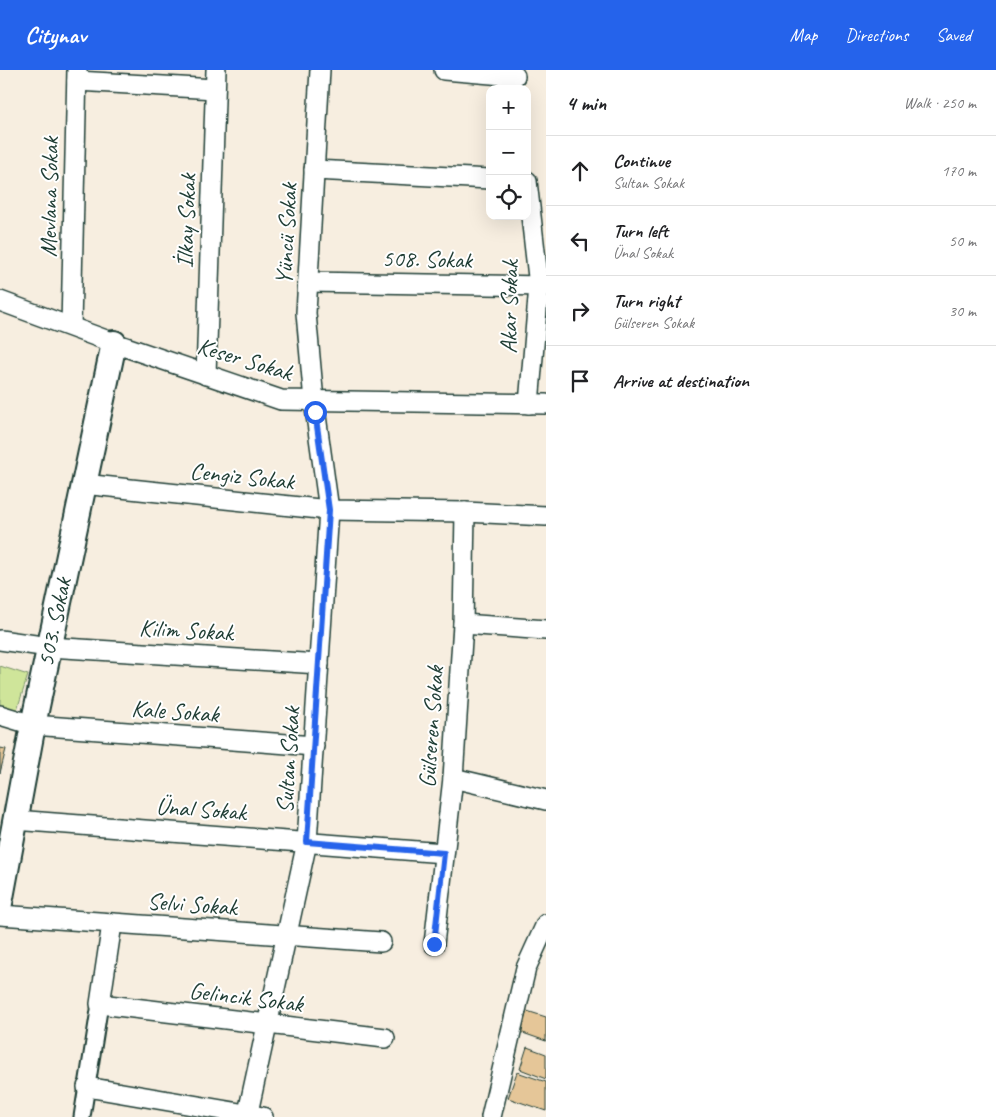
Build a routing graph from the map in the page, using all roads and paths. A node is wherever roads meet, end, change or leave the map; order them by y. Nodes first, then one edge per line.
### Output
1 (216, 70) edge
2 (320, 70) edge
3 (444, 70) edge
4 (77, 76) edge
5 (515, 78) edge
6 (216, 89) junction
7 (314, 170) junction
8 (486, 179) edge
9 (531, 206) edge
10 (308, 282) junction
11 (543, 286) edge
12 (0, 300) edge
13 (71, 326) junction
14 (114, 343) junction
15 (206, 374) junction
16 (314, 401) junction
17 (538, 404) edge
18 (84, 484) junction
19 (329, 510) junction
20 (465, 512) junction
21 (546, 516) edge
22 (463, 624) junction
23 (546, 630) edge
24 (0, 640) edge
25 (49, 647) junction
26 (319, 664) junction
27 (0, 716) edge
28 (33, 725) junction
29 (314, 746) junction
30 (453, 778) junction
31 (546, 800) edge
32 (15, 820) junction
33 (307, 842) junction
34 (444, 853) junction
35 (0, 903) edge
36 (0, 915) edge
37 (112, 924) junction
38 (546, 924) edge
39 (287, 935) junction
40 (381, 942) dead end
41 (434, 944) dead end
42 (100, 1004) junction
43 (267, 1025) junction
44 (385, 1038) dead end
45 (87, 1087) junction
46 (252, 1116) edge
47 (82, 1117) edge
48 (491, 1117) edge

1 - 6 street, İlkay Sokak
2 - 7 street, Yüncü Sokak
3 - 5 street
4 - 6 street
4 - 13 street, Mevlana Sokak
6 - 15 street, İlkay Sokak
7 - 8 street
7 - 10 street, Yüncü Sokak
9 - 11 street, Akar Sokak
10 - 11 street, 508. Sokak
10 - 16 street, Yüncü Sokak
11 - 17 street, Akar Sokak
12 - 13 street, Keser Sokak
13 - 14 street, Keser Sokak
14 - 15 street, Keser Sokak
14 - 18 street, 503. Sokak
15 - 16 street, Keser Sokak
16 - 17 street, Keser Sokak
16 - 19 street, Sultan Sokak
18 - 19 street, Cengiz Sokak
18 - 25 street, 503. Sokak
19 - 20 street, Cengiz Sokak
19 - 26 street, Sultan Sokak
20 - 21 street, Cengiz Sokak
20 - 22 street, Gülseren Sokak
22 - 23 street
22 - 30 street, Gülseren Sokak
24 - 25 street, Kilim Sokak
25 - 26 street, Kilim Sokak
25 - 28 street, 503. Sokak
26 - 29 street, Sultan Sokak
27 - 28 street, Kale Sokak
28 - 29 street, Kale Sokak
28 - 32 street, 503. Sokak
29 - 33 street, Sultan Sokak
30 - 31 street
30 - 34 street, Gülseren Sokak
32 - 33 street, Ünal Sokak
32 - 35 street, 503. Sokak
33 - 34 street, Ünal Sokak
33 - 39 street, Sultan Sokak
34 - 41 street, Gülseren Sokak
36 - 37 street, Selvi Sokak
37 - 39 street, Selvi Sokak
37 - 42 street
38 - 48 street
39 - 40 street, Selvi Sokak
39 - 43 street, Sultan Sokak
42 - 43 street, Gelincik Sokak
42 - 45 street
43 - 44 street, Gelincik Sokak
43 - 46 street, Sultan Sokak
45 - 46 street
45 - 47 street

